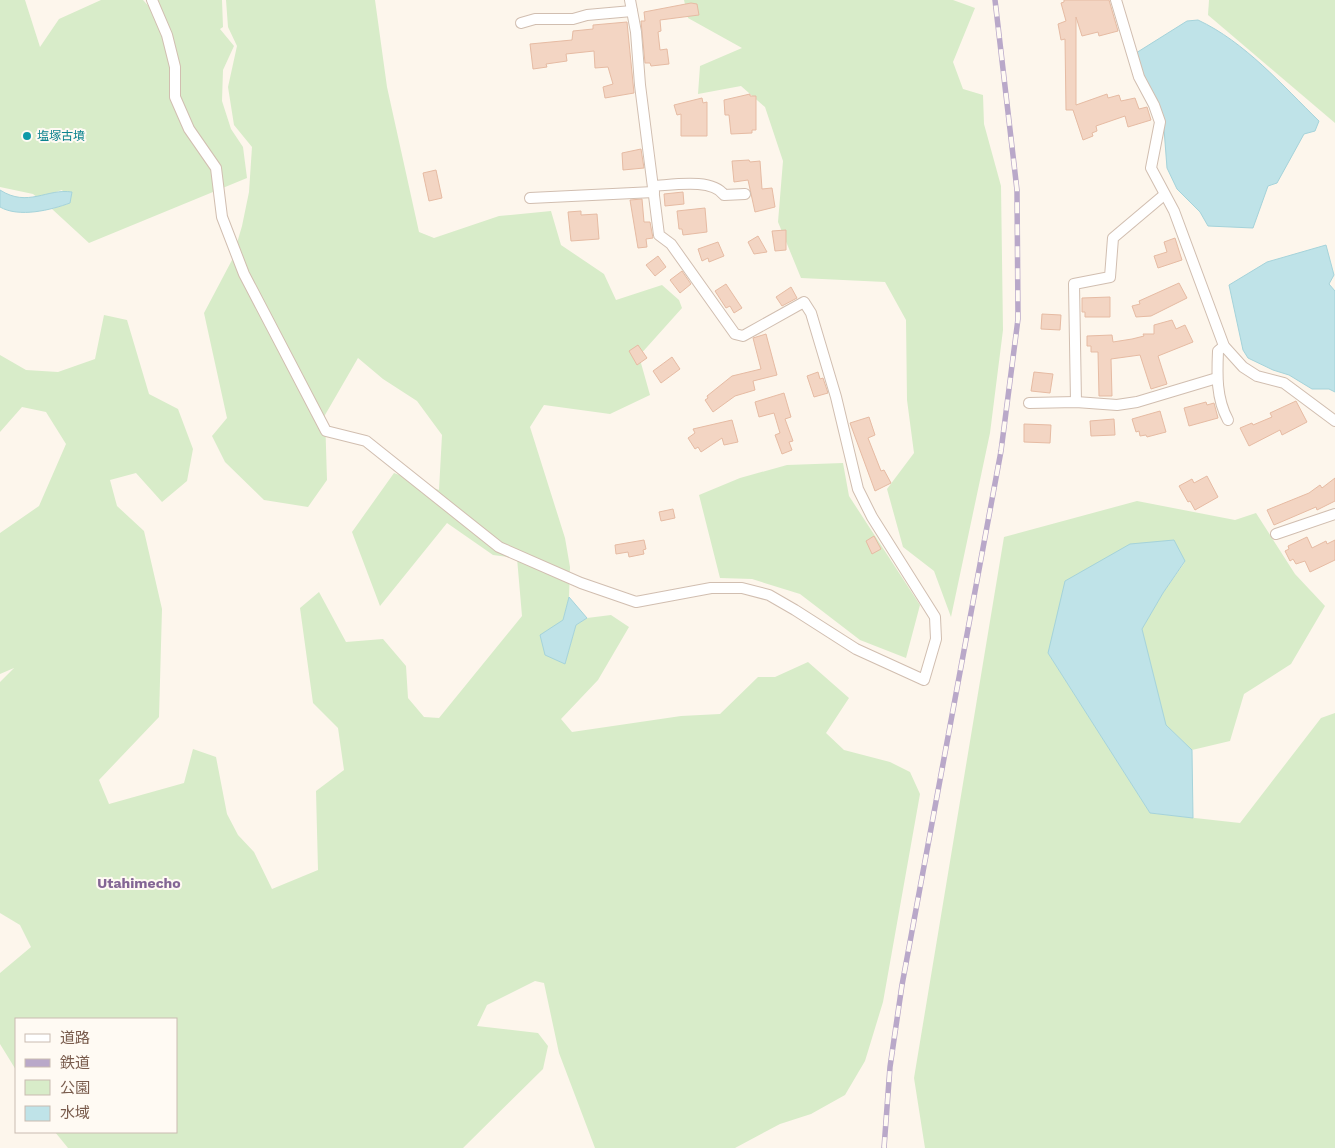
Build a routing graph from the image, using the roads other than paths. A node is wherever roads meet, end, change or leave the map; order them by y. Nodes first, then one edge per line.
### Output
1 (152, 0) edge
2 (630, 0) edge
3 (1116, 0) edge
4 (632, 11) junction
5 (521, 23) dead end
6 (654, 189) junction
7 (745, 194) dead end
8 (1164, 195) junction
9 (530, 198) dead end
10 (1224, 346) junction
11 (1217, 378) junction
12 (1076, 402) junction
13 (1029, 403) dead end
14 (1228, 420) dead end
15 (1335, 421) edge
16 (1335, 514) edge
17 (1276, 534) dead end

1 - 6 street
2 - 4 street
3 - 8 street
4 - 5 street
4 - 6 street
6 - 7 street
6 - 9 street
8 - 10 street
8 - 12 street
10 - 11 street
10 - 15 street
11 - 12 street
11 - 14 street
12 - 13 street
16 - 17 street

